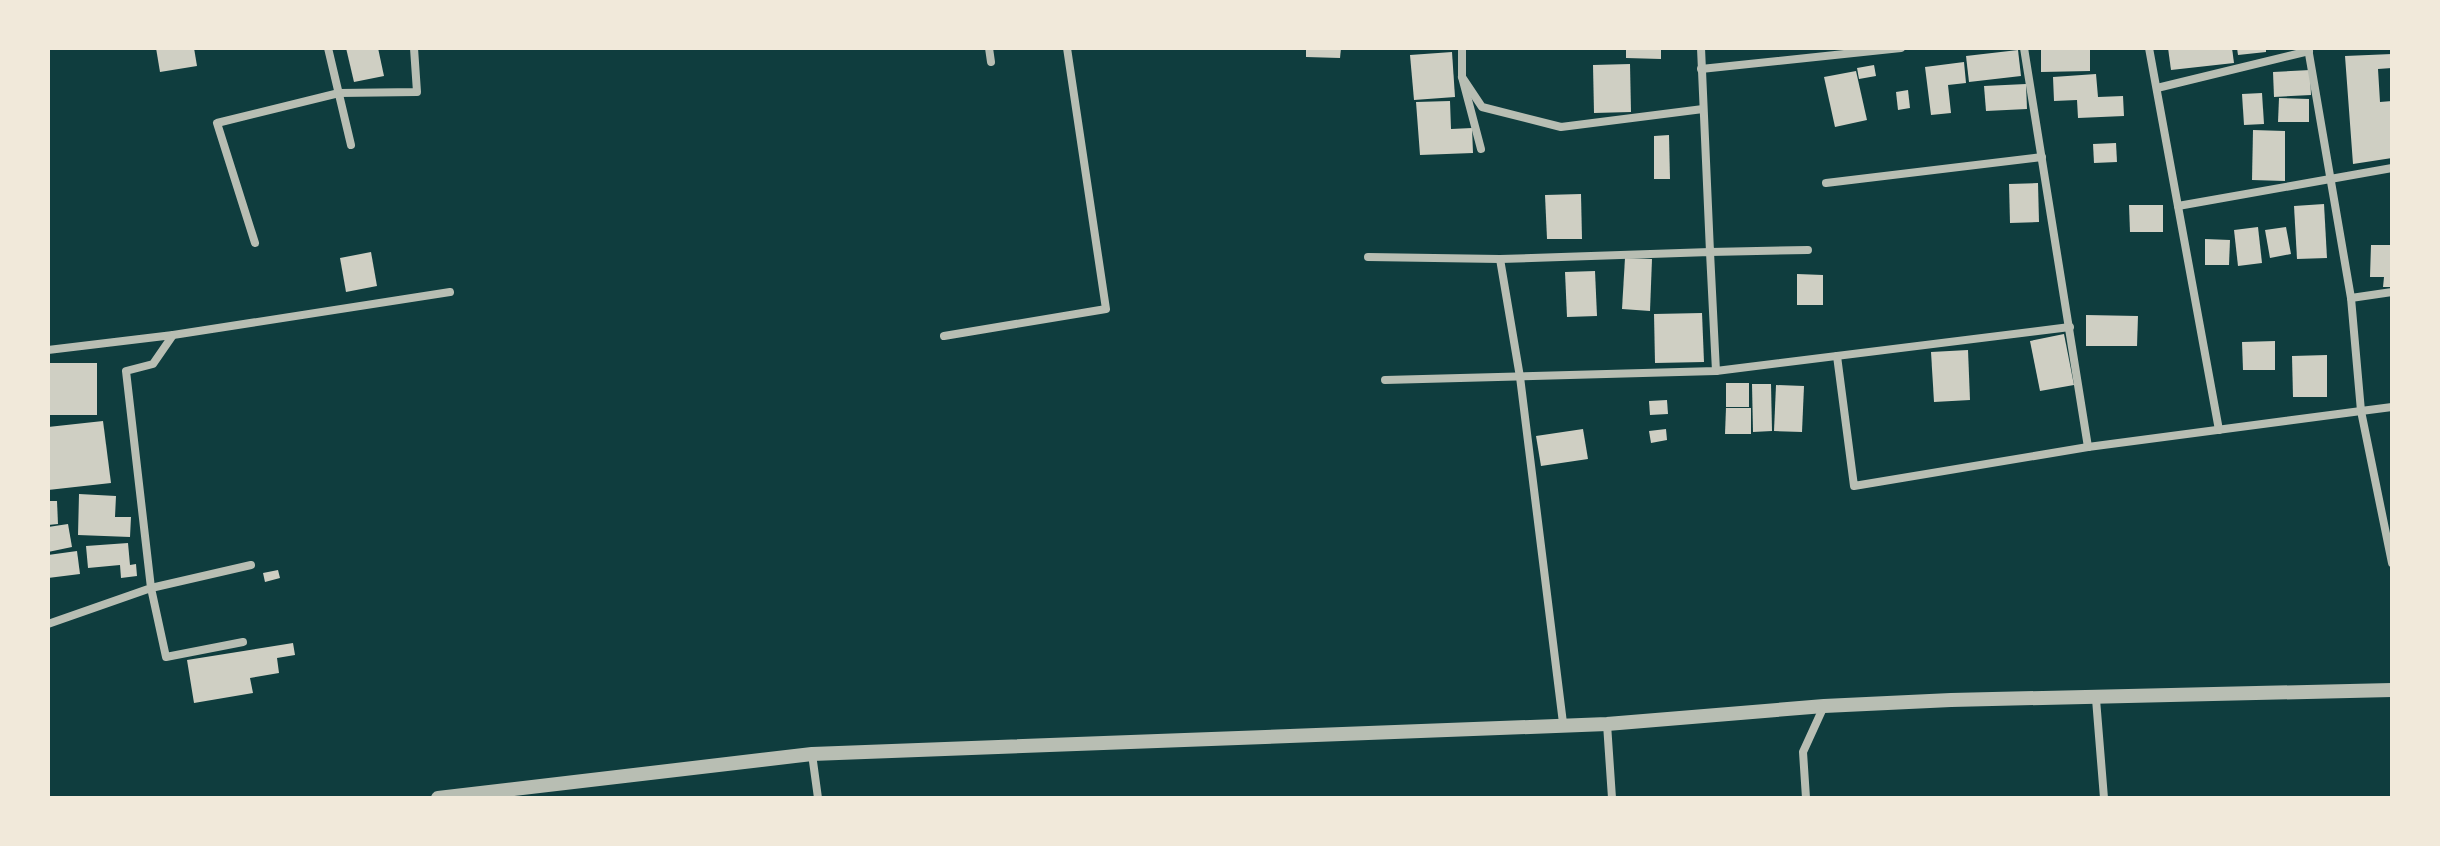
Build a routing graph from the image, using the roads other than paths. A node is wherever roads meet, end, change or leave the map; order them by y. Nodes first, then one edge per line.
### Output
1 (328, 48) edge
2 (414, 48) edge
3 (989, 48) edge
4 (1067, 48) edge
5 (1462, 48) edge
6 (1701, 48) edge
7 (1894, 48) edge
8 (1901, 48) edge
9 (2024, 48) edge
10 (2149, 48) edge
11 (2308, 50) edge
12 (991, 62) dead end
13 (1701, 69) junction
14 (1462, 77) junction
15 (2157, 88) junction
16 (339, 93) junction
17 (1703, 109) junction
18 (351, 145) dead end
19 (1481, 149) dead end
20 (2042, 157) junction
21 (2392, 168) edge
22 (2330, 177) junction
23 (1826, 183) dead end
24 (2178, 206) junction
25 (255, 243) dead end
26 (1808, 250) dead end
27 (1710, 252) junction
28 (1368, 257) dead end
29 (1500, 259) junction
30 (450, 292) dead end
31 (2392, 292) edge
32 (2351, 298) junction
33 (2070, 327) junction
34 (173, 335) junction
35 (944, 336) dead end
36 (48, 350) edge
37 (1837, 356) junction
38 (1716, 371) junction
39 (1520, 377) junction
40 (1385, 380) dead end
41 (2392, 407) edge
42 (2361, 411) junction
43 (2219, 430) junction
44 (2088, 447) junction
45 (2392, 563) edge
46 (251, 565) dead end
47 (151, 588) junction
48 (48, 624) edge
49 (243, 642) dead end
50 (2392, 690) edge
51 (2096, 699) junction
52 (1824, 706) junction
53 (1563, 723) junction
54 (1607, 724) junction
55 (812, 754) junction
56 (438, 798) edge
57 (818, 798) edge
58 (1612, 798) edge
59 (1806, 798) edge
60 (2104, 798) edge

1 - 16 street
2 - 16 street
3 - 12 street
4 - 35 street
5 - 14 street
6 - 13 street
7 - 8 street
7 - 13 street
9 - 20 street
10 - 15 street
11 - 15 street
11 - 22 street
13 - 17 street
14 - 17 street
14 - 19 street
15 - 24 street
16 - 18 street
16 - 25 street
17 - 27 street
20 - 23 street
20 - 33 street
21 - 22 street
22 - 24 street
22 - 32 street
24 - 43 street
26 - 27 street
27 - 29 street
27 - 38 street
28 - 29 street
29 - 39 street
30 - 34 street
31 - 32 street
32 - 42 street
33 - 37 street
33 - 44 street
34 - 36 street
34 - 47 street
37 - 38 street
37 - 44 street
38 - 39 street
39 - 40 street
39 - 53 street
41 - 42 street
42 - 43 street
42 - 45 street
43 - 44 street
46 - 47 street
47 - 48 street
47 - 49 street
50 - 51 street
51 - 52 street
51 - 60 street
52 - 54 street
52 - 59 street
53 - 54 street
53 - 55 street
54 - 58 street
55 - 56 street
55 - 57 street

